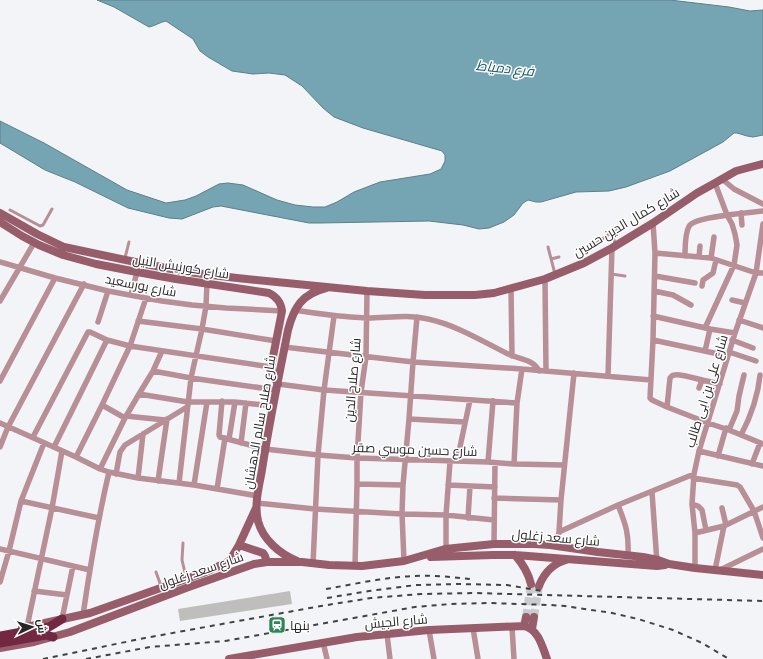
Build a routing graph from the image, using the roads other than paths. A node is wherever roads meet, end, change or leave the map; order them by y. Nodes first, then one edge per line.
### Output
1 (763, 164) edge
2 (719, 181) junction
3 (763, 204) edge
4 (52, 209) dead end
5 (10, 210) dead end
6 (763, 211) edge
7 (0, 213) edge
8 (741, 213) junction
9 (727, 215) junction
10 (22, 221) junction
11 (0, 222) edge
12 (653, 223) junction
13 (742, 225) dead end
14 (763, 225) edge
15 (617, 228) dead end
16 (610, 233) junction
17 (714, 237) dead end
18 (130, 242) dead end
19 (34, 243) junction
20 (597, 243) dead end
21 (614, 246) junction
22 (700, 246) dead end
23 (548, 247) dead end
24 (655, 253) junction
25 (685, 256) junction
26 (559, 257) dead end
27 (699, 257) junction
28 (551, 259) junction
29 (714, 259) junction
30 (125, 260) junction
31 (0, 262) edge
32 (734, 265) junction
33 (19, 268) junction
34 (137, 272) junction
35 (756, 273) junction
36 (763, 273) edge
37 (611, 274) junction
38 (556, 275) junction
39 (625, 276) dead end
40 (655, 276) junction
41 (55, 278) junction
42 (545, 278) junction
43 (207, 283) junction
44 (695, 283) dead end
45 (84, 284) junction
46 (702, 286) dead end
47 (331, 287) junction
48 (512, 288) junction
49 (108, 291) junction
50 (368, 291) junction
51 (654, 291) junction
52 (131, 295) junction
53 (146, 298) junction
54 (732, 300) dead end
55 (0, 301) edge
56 (745, 303) junction
57 (691, 305) dead end
58 (206, 306) junction
59 (294, 310) junction
60 (282, 311) junction
61 (334, 316) junction
62 (654, 316) junction
63 (417, 317) junction
64 (367, 318) junction
65 (739, 320) junction
66 (138, 321) junction
67 (98, 322) dead end
68 (763, 328) edge
69 (202, 329) junction
70 (707, 329) junction
71 (734, 333) junction
72 (107, 340) junction
73 (653, 340) junction
74 (732, 340) junction
75 (276, 341) junction
76 (130, 346) junction
77 (284, 347) junction
78 (753, 348) dead end
79 (162, 351) junction
80 (705, 351) junction
81 (328, 352) junction
82 (728, 354) junction
83 (195, 356) junction
84 (366, 356) junction
85 (512, 356) junction
86 (756, 360) dead end
87 (413, 362) junction
88 (271, 367) junction
89 (522, 369) junction
90 (153, 371) junction
91 (539, 371) junction
92 (546, 371) junction
93 (574, 373) junction
94 (744, 375) dead end
95 (760, 375) dead end
96 (608, 376) junction
97 (191, 378) junction
98 (651, 380) junction
99 (702, 380) junction
100 (0, 381) edge
101 (720, 384) junction
102 (277, 387) junction
103 (699, 388) dead end
104 (324, 390) junction
105 (361, 392) junction
106 (138, 394) junction
107 (410, 396) junction
108 (470, 400) junction
109 (222, 401) junction
110 (493, 401) junction
111 (207, 402) junction
112 (235, 402) junction
113 (246, 403) junction
114 (517, 403) junction
115 (187, 404) junction
116 (102, 405) junction
117 (274, 406) junction
118 (667, 407) junction
119 (126, 417) junction
120 (409, 419) junction
121 (166, 420) junction
122 (465, 422) junction
123 (708, 423) junction
124 (0, 424) edge
125 (8, 426) junction
126 (728, 429) junction
127 (143, 434) junction
128 (741, 435) junction
129 (33, 437) junction
130 (225, 438) junction
131 (44, 443) junction
132 (241, 443) junction
133 (762, 444) edge
134 (0, 447) edge
135 (54, 447) junction
136 (265, 449) junction
137 (62, 451) junction
138 (699, 451) junction
139 (318, 455) junction
140 (718, 456) junction
141 (76, 457) junction
142 (357, 458) junction
143 (405, 460) junction
144 (450, 462) junction
145 (457, 462) junction
146 (488, 462) junction
147 (495, 463) junction
148 (514, 464) junction
149 (752, 464) junction
150 (564, 465) junction
151 (763, 466) edge
152 (100, 469) junction
153 (108, 472) junction
154 (116, 474) junction
155 (694, 476) junction
156 (138, 478) junction
157 (158, 481) junction
158 (179, 483) junction
159 (194, 484) junction
160 (357, 484) junction
161 (403, 485) junction
162 (448, 485) junction
163 (470, 486) junction
164 (495, 488) junction
165 (217, 489) junction
166 (652, 492) junction
167 (494, 498) junction
168 (561, 500) junction
169 (21, 501) junction
170 (257, 503) junction
171 (692, 504) junction
172 (618, 505) junction
173 (763, 507) edge
174 (52, 508) junction
175 (722, 508) dead end
176 (315, 509) junction
177 (754, 511) junction
178 (356, 512) junction
179 (402, 514) junction
180 (446, 515) junction
181 (99, 518) junction
182 (468, 518) junction
183 (494, 520) junction
184 (725, 525) junction
185 (706, 530) junction
186 (559, 532) junction
187 (695, 533) junction
188 (763, 538) edge
189 (183, 543) dead end
190 (494, 544) junction
191 (239, 545) junction
192 (556, 546) junction
193 (0, 549) edge
194 (763, 549) edge
195 (9, 551) junction
196 (446, 553) junction
197 (515, 555) junction
198 (628, 555) junction
199 (41, 558) junction
200 (573, 559) junction
201 (404, 561) junction
202 (267, 562) junction
203 (302, 562) junction
204 (657, 563) junction
205 (312, 564) junction
206 (73, 566) junction
207 (355, 566) junction
208 (696, 568) junction
209 (90, 570) junction
210 (718, 570) junction
211 (156, 572) dead end
212 (763, 575) edge
213 (186, 579) junction
214 (0, 582) edge
215 (161, 588) junction
216 (34, 591) junction
217 (67, 595) junction
218 (84, 614) junction
219 (530, 617) tunnel mouth
220 (62, 618) junction
221 (27, 627) junction
222 (512, 627) junction
223 (473, 628) junction
224 (528, 628) junction
225 (429, 630) junction
226 (0, 632) edge
227 (387, 634) junction
228 (0, 636) edge
229 (53, 637) junction
230 (323, 642) junction
231 (0, 643) edge
232 (0, 648) edge
233 (229, 659) edge
234 (327, 659) edge
235 (390, 659) edge
236 (434, 659) edge
237 (478, 659) edge
238 (514, 659) edge
239 (547, 659) edge

1 - 2 main road, شارع كمال الدين حسين
2 - 3 street
2 - 9 street
2 - 12 main road, شارع كمال الدين حسين
4 - 10 lane
5 - 10 lane
6 - 8 street
7 - 10 main road, شارع كورنيش النيل
8 - 9 street
8 - 13 street
9 - 25 street
9 - 32 street
10 - 30 main road, شارع كورنيش النيل
11 - 19 main road, شارع كورنيش النيل
12 - 21 main road, شارع كمال الدين حسين
12 - 24 street
14 - 35 street, شارع على بن ابى طالب
15 - 16 lane
16 - 20 lane
16 - 21 lane
17 - 29 street
18 - 30 lane
19 - 33 street
19 - 34 main road, شارع كورنيش النيل
21 - 37 street
21 - 38 main road, شارع كمال الدين حسين
22 - 27 street
23 - 28 lane
24 - 25 street
24 - 40 street
25 - 27 street
26 - 28 lane
27 - 29 street
28 - 38 lane
29 - 32 street
29 - 46 street
30 - 47 main road, شارع كورنيش النيل
31 - 33 street, شارع بورسعيد
32 - 35 street
32 - 70 street
33 - 41 street, شارع بورسعيد
33 - 55 street
34 - 43 main road, شارع كورنيش النيل
34 - 52 street
35 - 36 street
35 - 56 street, شارع على بن ابى طالب
37 - 39 lane
37 - 96 street
38 - 42 main road, شارع كمال الدين حسين
40 - 44 street
40 - 51 street
41 - 45 street, شارع بورسعيد
41 - 100 street
42 - 48 main road, شارع كمال الدين حسين
42 - 92 street
43 - 58 street
43 - 60 main road, شارع كورنيش النيل
45 - 49 street, شارع بورسعيد
45 - 125 street
47 - 50 main road, شارع كمال الدين حسين
47 - 59 main road, شارع صلاح سالم الدهشان
48 - 50 main road, شارع كمال الدين حسين
48 - 85 street
49 - 52 street, شارع بورسعيد
49 - 67 street
50 - 64 street, شارع صلاح الدين
51 - 57 street
51 - 62 street
52 - 53 street, شارع بورسعيد
53 - 58 street, شارع بورسعيد
53 - 66 street
54 - 56 street
56 - 65 street, شارع على بن ابى طالب
58 - 60 street, شارع بورسعيد
58 - 69 street
59 - 61 street
59 - 77 main road, شارع صلاح سالم الدهشان
60 - 75 main road
61 - 64 street
61 - 81 street
62 - 70 street
62 - 73 street
63 - 64 street
63 - 85 street
63 - 87 street
64 - 84 street, شارع صلاح الدين
65 - 68 street
65 - 71 street, شارع على بن ابى طالب
66 - 69 street
66 - 76 street
69 - 75 street
69 - 83 street
70 - 71 street
70 - 80 street
71 - 74 street, شارع على بن ابى طالب
72 - 76 street
72 - 129 street
72 - 135 street
73 - 80 street
73 - 98 street
74 - 78 street
74 - 82 street, شارع على بن ابى طالب
75 - 88 main road
76 - 79 street
76 - 116 street
77 - 81 street
77 - 102 main road, شارع صلاح سالم الدهشان
79 - 83 street
79 - 90 street
80 - 82 street
81 - 84 street
81 - 104 street
82 - 86 street
82 - 101 street, شارع على بن ابى طالب
83 - 88 street
83 - 97 street
84 - 87 street
84 - 105 street, شارع صلاح الدين
85 - 91 street
87 - 89 street
87 - 107 street
88 - 102 main road
89 - 91 street
89 - 114 street
90 - 97 street
90 - 106 street
91 - 92 street
92 - 93 street
93 - 96 street
93 - 150 street
94 - 126 street
95 - 128 street
96 - 98 street
97 - 102 street
97 - 115 street
98 - 118 street
99 - 101 street
99 - 103 street
99 - 118 street
101 - 123 street, شارع على بن ابى طالب
102 - 104 street
102 - 117 main road, شارع صلاح سالم الدهشان
104 - 105 street
104 - 139 street
105 - 107 street
105 - 142 street, شارع صلاح الدين
106 - 115 street
106 - 119 street
107 - 108 street
107 - 120 street
108 - 110 street
108 - 122 street
109 - 111 street
109 - 112 street
109 - 130 street
110 - 114 street
110 - 146 street
111 - 115 street
111 - 159 street
112 - 113 street
112 - 130 street
113 - 117 street
113 - 132 street
114 - 148 street
115 - 121 street
115 - 158 street
116 - 119 street
116 - 141 street
117 - 136 main road, شارع صلاح سالم الدهشان
118 - 123 street
119 - 121 street
119 - 152 street
120 - 122 street
120 - 143 street
121 - 127 street
121 - 157 street
122 - 145 street
123 - 126 street
123 - 138 street, شارع على بن ابى طالب
124 - 125 street
125 - 129 street
125 - 134 street
126 - 128 street
126 - 140 street
127 - 154 street
127 - 156 street
128 - 133 street
129 - 131 street
130 - 132 street, شارع حسين موسي صقر
130 - 165 street
131 - 135 street
131 - 169 street
132 - 136 street, شارع حسين موسي صقر
133 - 149 street
135 - 137 street
136 - 139 street, شارع حسين موسي صقر
136 - 170 main road, شارع صلاح سالم الدهشان
137 - 141 street
137 - 174 street
138 - 140 street
138 - 155 street, شارع على بن ابى طالب
139 - 142 street, شارع حسين موسي صقر
139 - 176 street
140 - 149 street
141 - 152 street
142 - 143 street, شارع حسين موسي صقر
142 - 160 street, شارع صلاح الدين
143 - 144 street, شارع حسين موسي صقر
143 - 161 street
144 - 145 street, شارع حسين موسي صقر
144 - 162 street
145 - 146 street, شارع حسين موسي صقر
146 - 147 street, شارع حسين موسي صقر
147 - 148 street, شارع حسين موسي صقر
147 - 164 street
148 - 150 street, شارع حسين موسي صقر
149 - 151 street
150 - 168 street
152 - 153 street
153 - 154 street
153 - 181 street
154 - 156 street
155 - 166 street
155 - 171 street, شارع على بن ابى طالب
155 - 177 street
156 - 157 street
157 - 158 street
158 - 159 street
159 - 165 street
160 - 161 street
160 - 178 street, شارع صلاح الدين
161 - 179 street
162 - 163 street
162 - 180 street
163 - 164 street
163 - 182 street
164 - 167 street
165 - 170 street
166 - 172 street
166 - 204 street
167 - 168 street
167 - 183 street
168 - 186 street
169 - 174 street
169 - 195 street
170 - 176 street
170 - 191 main road, شارع سعد زغلول
170 - 203 main road, شارع صلاح سالم الدهشان
171 - 185 street
171 - 187 street, شارع على بن ابى طالب
172 - 186 street
172 - 198 street
173 - 177 street
174 - 181 street
174 - 199 street
175 - 184 street
176 - 178 street
176 - 205 street
177 - 184 street
177 - 188 street
178 - 179 street
178 - 207 street, شارع صلاح الدين
179 - 180 street
179 - 201 street
180 - 182 street
180 - 196 street
181 - 209 street
182 - 183 street
183 - 190 street
184 - 185 street
184 - 210 street
185 - 187 street
186 - 192 street
187 - 208 street, شارع على بن ابى طالب
189 - 213 lane
190 - 192 main road, شارع سعد زغلول
190 - 196 main road, شارع سعد زغلول
191 - 202 main road
191 - 213 main road, شارع سعد زغلول
192 - 198 main road, شارع سعد زغلول
193 - 195 street
194 - 210 street
195 - 199 street
195 - 214 street
196 - 197 main road, شارع سعد زغلول
196 - 201 main road, شارع سعد زغلول
197 - 200 main road, شارع سعد زغلول
197 - 200 main road
198 - 204 main road, شارع سعد زغلول
199 - 206 street
199 - 216 street
200 - 204 main road, شارع سعد زغلول
201 - 207 main road, شارع سعد زغلول
202 - 203 main road, شارع سعد زغلول
202 - 229 main road, شارع سعد زغلول
203 - 205 main road, شارع سعد زغلول
204 - 208 main road, شارع سعد زغلول
205 - 207 main road, شارع سعد زغلول
206 - 209 street
206 - 217 street
208 - 210 main road, شارع سعد زغلول
209 - 218 street
210 - 212 main road, شارع سعد زغلول
211 - 215 lane
213 - 215 main road, شارع سعد زغلول
215 - 218 main road, شارع سعد زغلول
216 - 217 street
216 - 221 street
217 - 220 street
218 - 220 main road, شارع سعد زغلول
219 - 224 main road
220 - 221 main road, شارع سعد زغلول
220 - 228 highway
221 - 226 main road, شارع سعد زغلول
222 - 223 main road, شارع الجيش
222 - 224 main road, شارع الجيش
222 - 238 street
223 - 225 main road, شارع الجيش
223 - 237 street
224 - 239 main road
225 - 227 main road, شارع الجيش
225 - 236 street
227 - 230 main road, شارع الجيش
227 - 235 street
229 - 231 highway
229 - 232 main road, شارع سعد زغلول
230 - 233 main road, شارع الجيش
230 - 234 street

